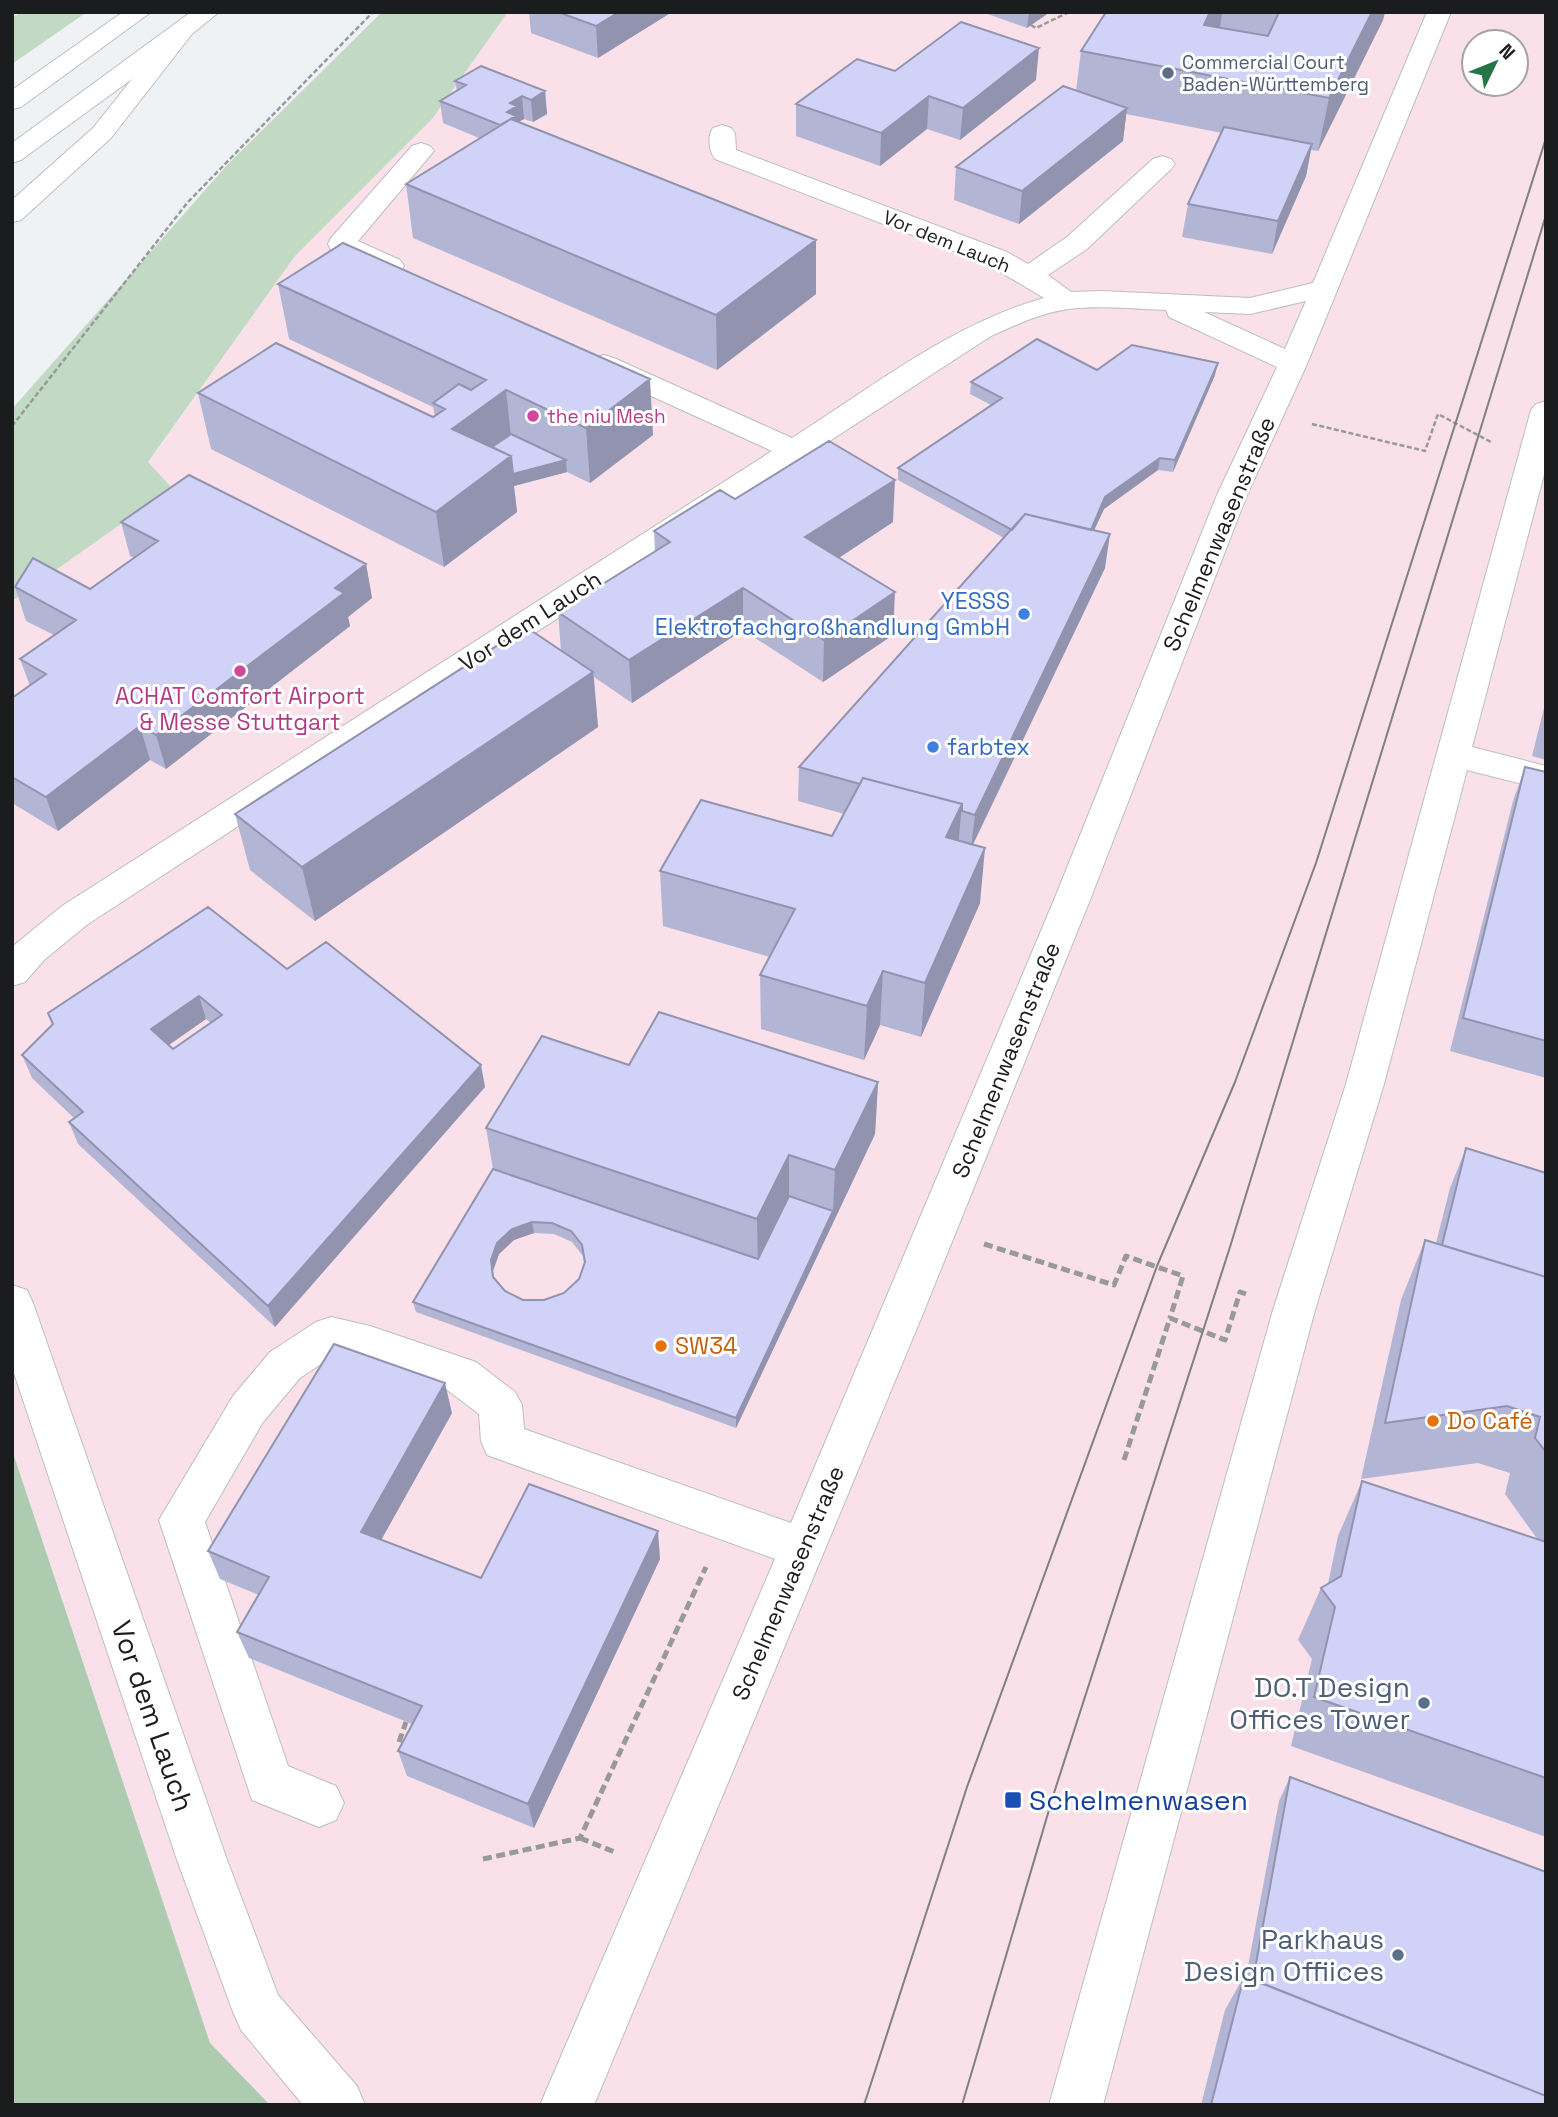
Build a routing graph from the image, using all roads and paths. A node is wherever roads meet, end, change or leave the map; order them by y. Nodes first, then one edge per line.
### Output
1 (139, 12) edge
2 (207, 12) edge
3 (373, 12) edge
4 (1069, 12) edge
5 (1431, 14) edge
6 (1031, 25) dead end
7 (183, 30) junction
8 (12, 102) edge
9 (722, 134) dead end
10 (421, 151) dead end
11 (12, 155) edge
12 (1163, 164) dead end
13 (12, 214) edge
14 (1028, 276) junction
15 (416, 278) edge
16 (1325, 288) junction
17 (1065, 301) junction
18 (1154, 302) junction
19 (580, 353) edge
20 (1293, 364) junction
21 (1270, 415) junction
22 (1541, 425) edge
23 (12, 426) edge
24 (793, 450) junction
25 (1533, 505) edge
26 (1452, 754) junction
27 (1546, 778) edge
28 (12, 972) edge
29 (937, 1229) junction
30 (12, 1303) edge
31 (1170, 1318) junction
32 (1225, 1340) dead end
33 (1124, 1460) dead end
34 (727, 1522) junction
35 (802, 1548) junction
36 (406, 1722) edge
37 (399, 1742) edge
38 (319, 1803) dead end
39 (483, 1859) dead end
40 (338, 2105) edge
41 (567, 2105) edge
42 (1076, 2105) edge

1 - 8 main road
2 - 7 main road
3 - 23 path
4 - 6 path
5 - 16 main road, Schelmenwasenstraße
7 - 11 main road
7 - 13 main road
9 - 14 main road, Vor dem Lauch
10 - 15 main road
12 - 14 main road
14 - 17 main road, Vor dem Lauch
16 - 18 main road, Vor dem Lauch
16 - 20 main road, Schelmenwasenstraße
17 - 18 main road, Vor dem Lauch
17 - 24 main road, Vor dem Lauch
18 - 20 main road, Vor dem Lauch
19 - 24 main road
20 - 21 main road, Schelmenwasenstraße
21 - 22 path
21 - 29 main road, Schelmenwasenstraße
22 - 25 main road
24 - 28 main road, Vor dem Lauch
25 - 26 main road
26 - 27 main road
26 - 42 main road
29 - 31 path
29 - 35 main road, Schelmenwasenstraße
30 - 40 main road, Vor dem Lauch
31 - 32 path
31 - 33 path
34 - 35 main road
34 - 38 main road
34 - 39 path
35 - 41 main road, Schelmenwasenstraße
36 - 37 path

